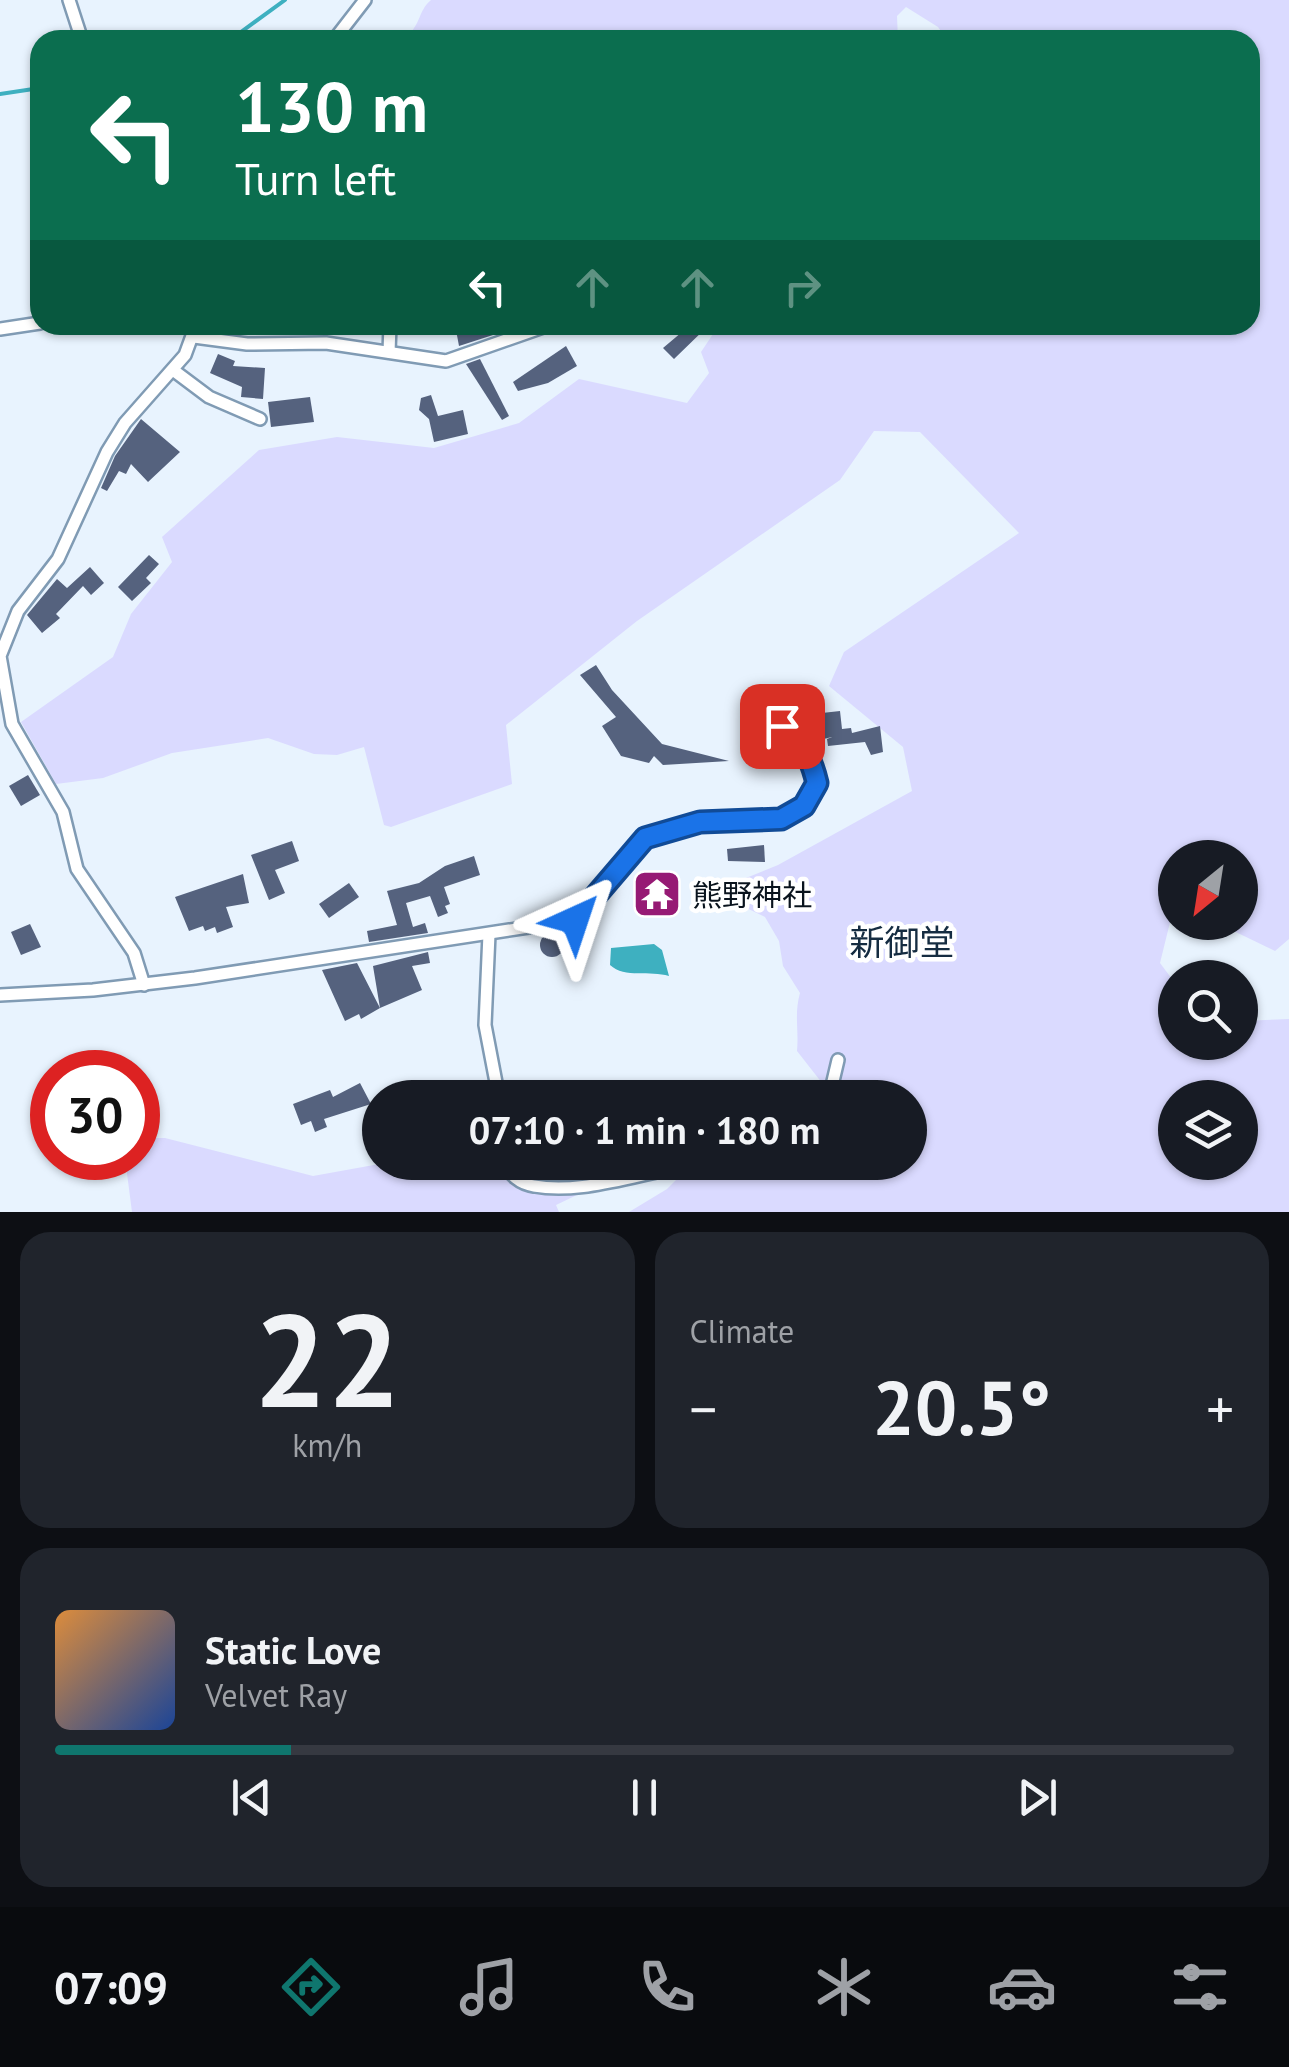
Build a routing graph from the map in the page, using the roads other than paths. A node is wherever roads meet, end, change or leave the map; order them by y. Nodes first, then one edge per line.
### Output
1 (69, 0) edge
2 (364, 0) edge
3 (79, 30) edge
4 (342, 30) edge
5 (30, 324) edge
6 (0, 329) edge
7 (193, 335) edge
8 (204, 335) edge
9 (390, 335) edge
10 (520, 335) edge
11 (389, 352) junction
12 (173, 370) junction
13 (260, 419) dead end
14 (782, 726) dead end
15 (489, 934) junction
16 (144, 984) junction
17 (0, 995) edge
18 (838, 1060) dead end
19 (495, 1080) edge
20 (833, 1080) edge
21 (522, 1180) edge
22 (613, 1180) edge

1 - 3 street
2 - 4 street
5 - 6 street
7 - 12 street
8 - 11 street
9 - 11 street
10 - 11 street
12 - 13 street
12 - 16 street
14 - 15 street
15 - 16 street
15 - 19 street
16 - 17 street
18 - 20 street
21 - 22 street

